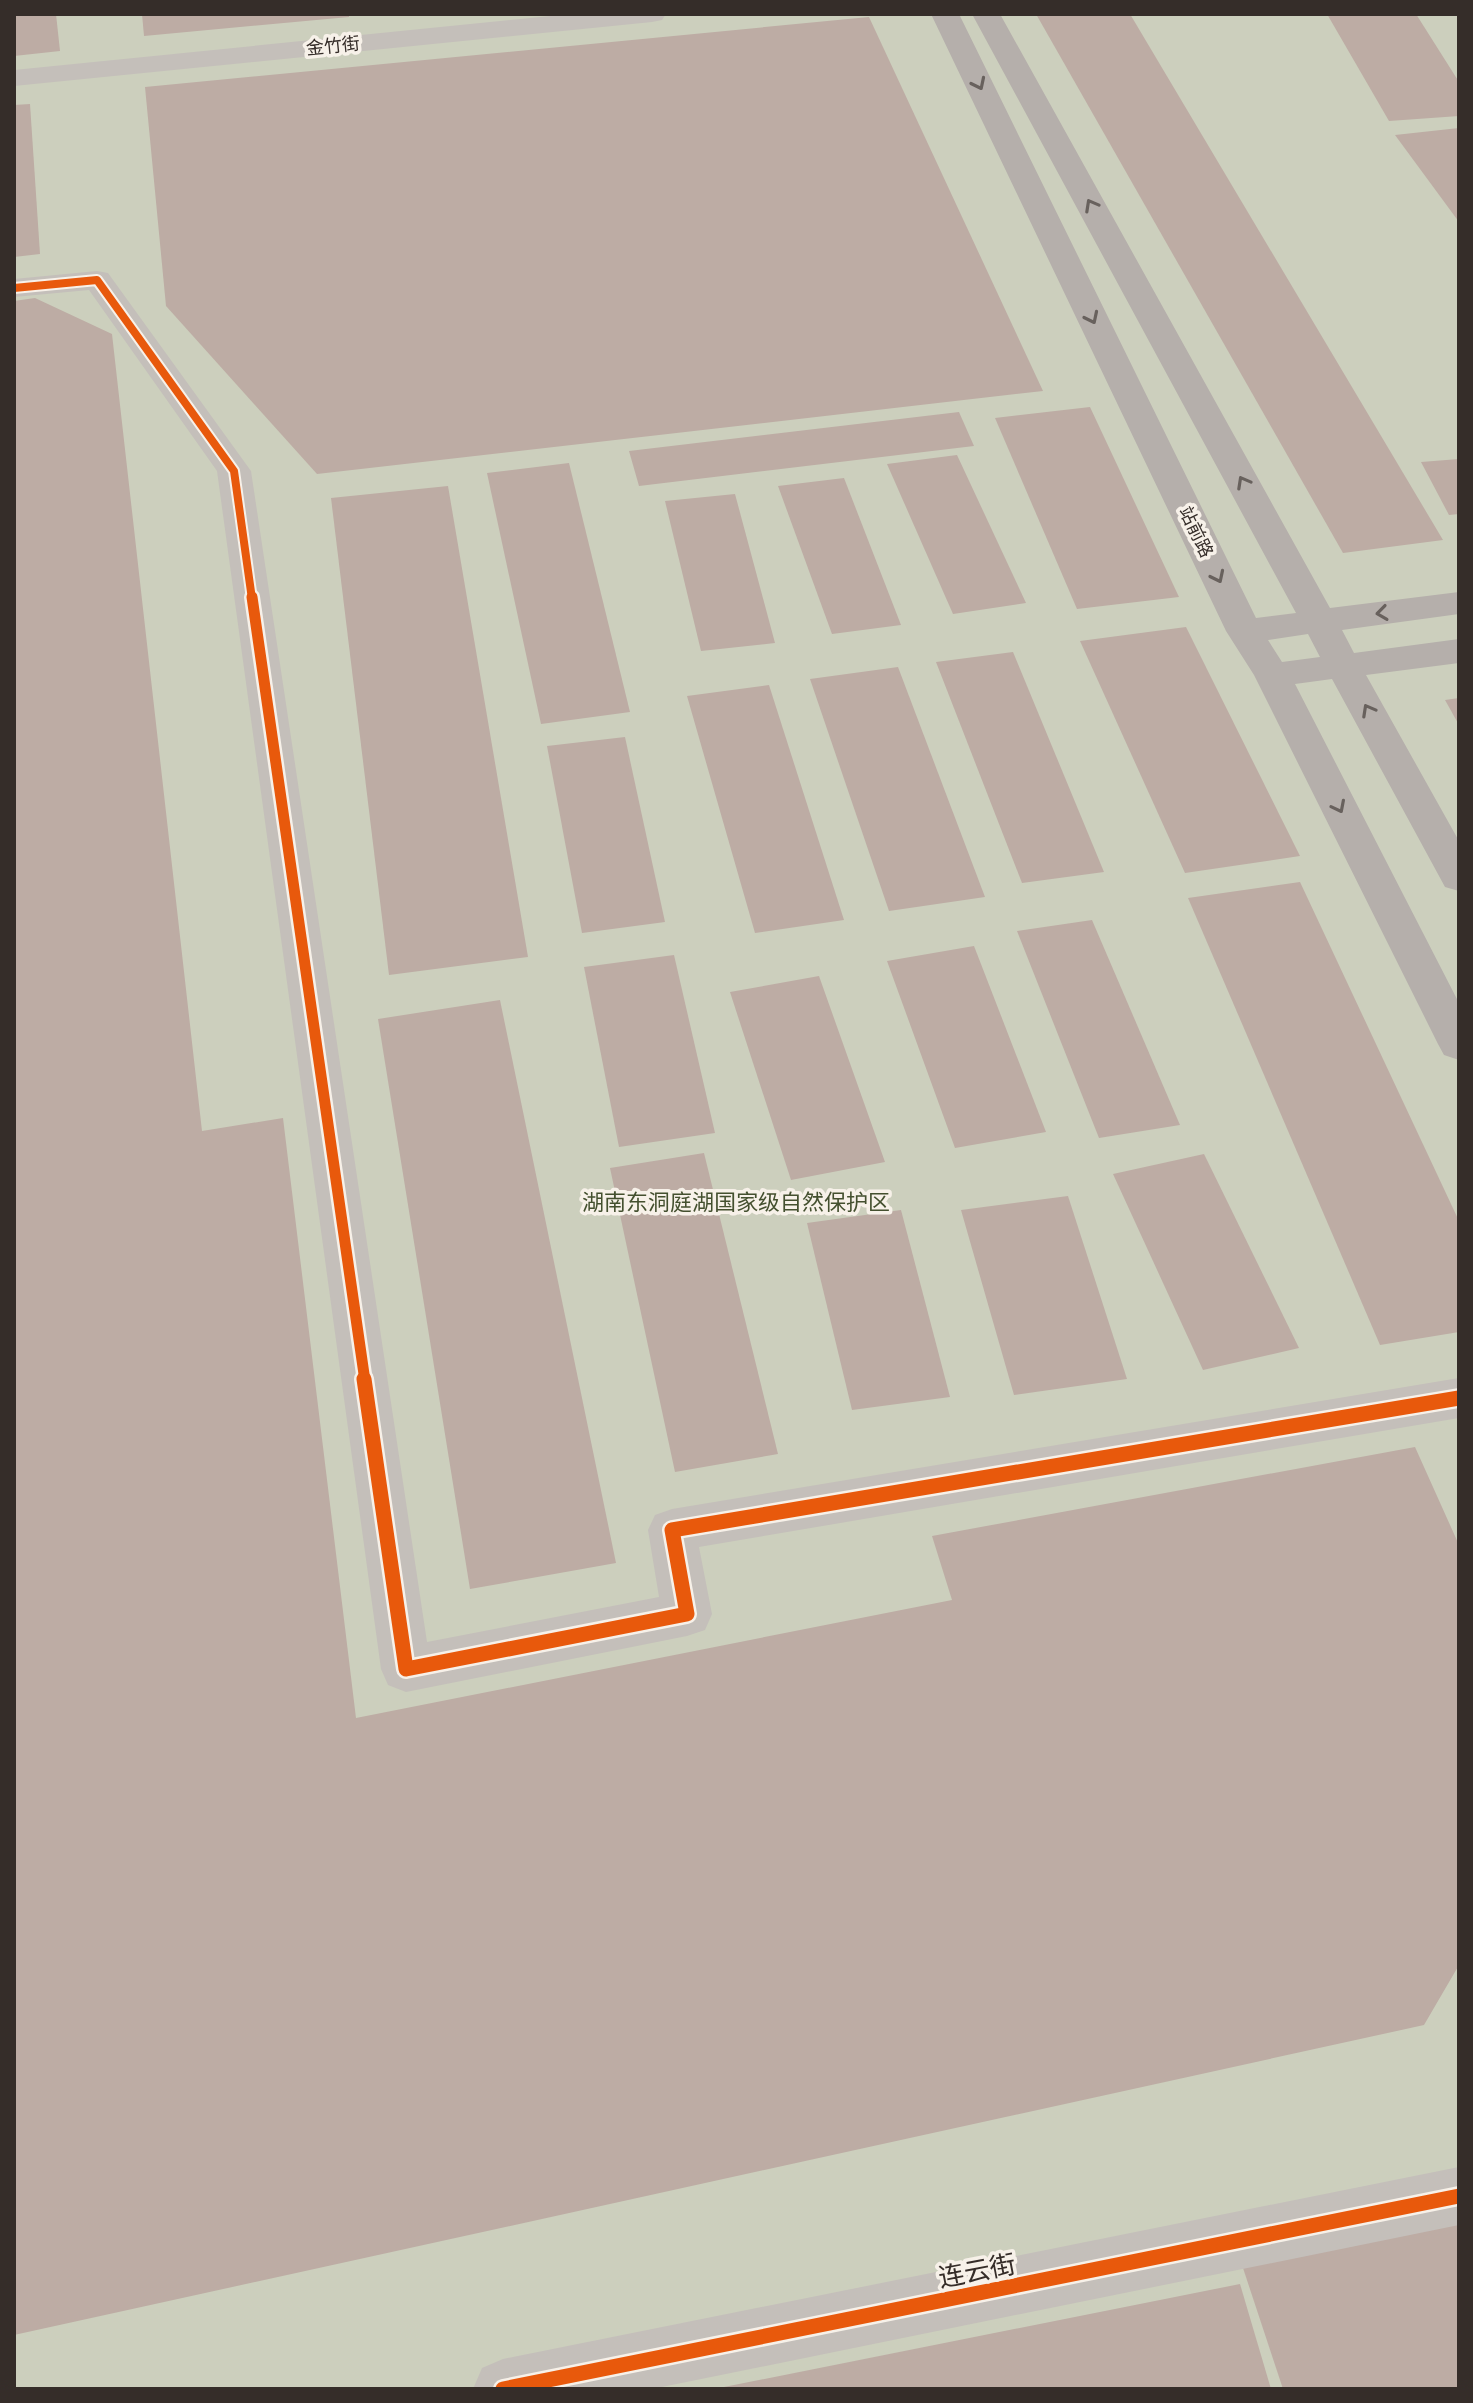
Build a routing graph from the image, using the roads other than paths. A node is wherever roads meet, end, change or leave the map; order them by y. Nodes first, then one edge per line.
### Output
1 (652, 14) edge
2 (945, 14) edge
3 (986, 14) edge
4 (14, 78) edge
5 (14, 288) edge
6 (1459, 603) edge
7 (1319, 621) junction
8 (1244, 631) junction
9 (1459, 651) edge
10 (1344, 667) junction
11 (1272, 675) junction
12 (1459, 877) edge
13 (1459, 1044) edge
14 (1459, 1398) edge
15 (1459, 2196) edge
16 (503, 2389) edge

1 - 4 street, 金竹街
2 -> 8 main road, 站前路
7 -> 3 main road
5 - 14 street
6 -> 7 main road
7 - 8 main road
7 - 10 main road
8 - 11 main road, 站前路
9 - 10 main road
10 - 11 main road
12 -> 10 main road
11 -> 13 main road, 站前路
15 - 16 street, 连云街

